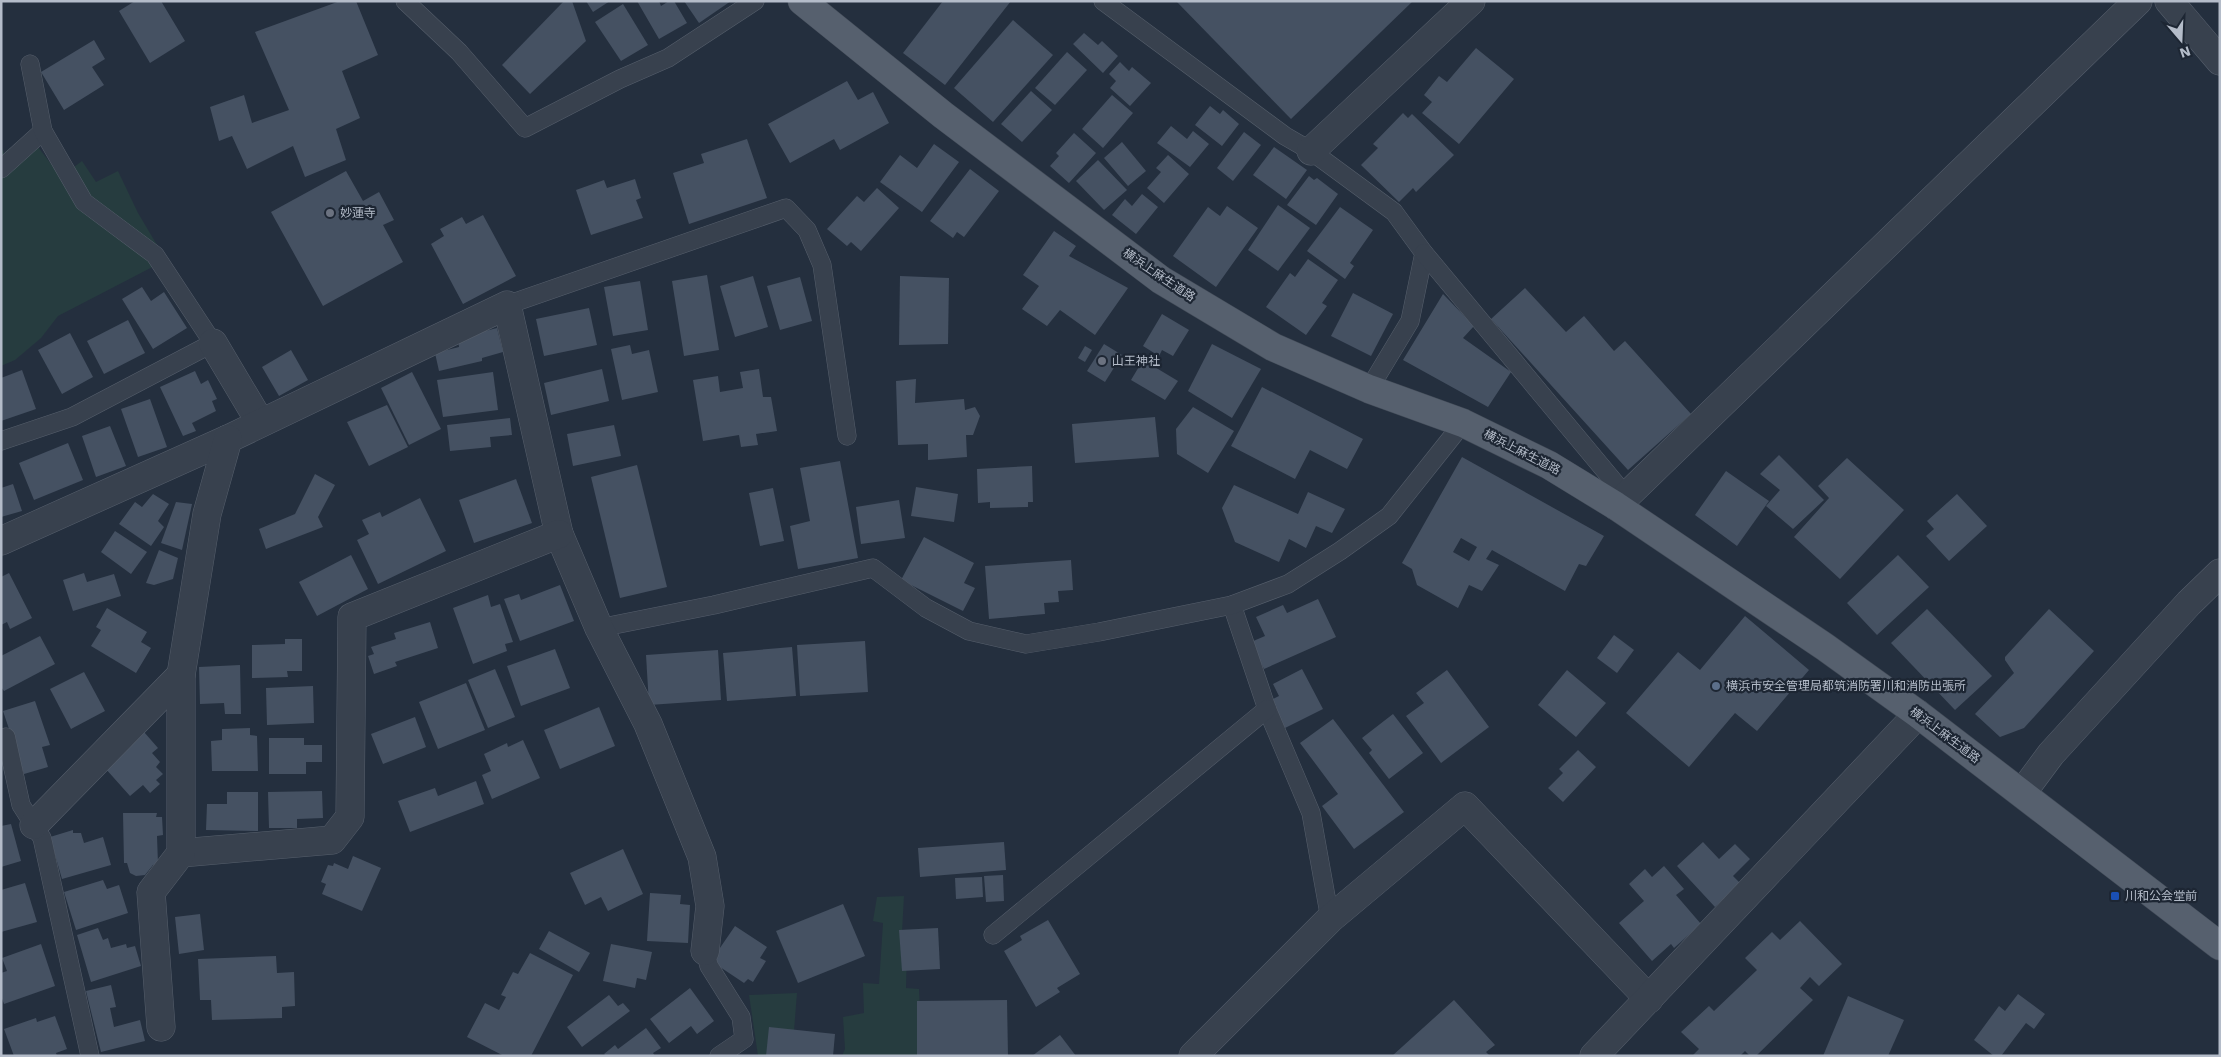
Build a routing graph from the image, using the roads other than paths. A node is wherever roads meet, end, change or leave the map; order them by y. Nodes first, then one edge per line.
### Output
1 (405, 1) edge
2 (756, 1) edge
3 (802, 1) edge
4 (1103, 1) edge
5 (1471, 1) edge
6 (2138, 1) edge
7 (2169, 1) edge
8 (2220, 61) edge
9 (30, 64) dead end
10 (43, 131) junction
11 (1311, 151) junction
12 (1, 169) edge
13 (1424, 254) junction
14 (507, 305) junction
15 (213, 343) junction
16 (1369, 389) junction
17 (260, 422) junction
18 (1463, 423) junction
19 (846, 436) dead end
20 (228, 439) junction
21 (1, 441) edge
22 (1621, 501) junction
23 (559, 534) junction
24 (1, 541) edge
25 (2220, 573) edge
26 (1232, 605) junction
27 (599, 628) junction
28 (181, 675) junction
29 (1267, 709) junction
30 (1918, 714) junction
31 (6, 737) dead end
32 (2022, 793) junction
33 (34, 825) junction
34 (181, 854) junction
35 (1330, 919) junction
36 (993, 934) dead end
37 (2220, 946) edge
38 (705, 952) joint
39 (1649, 999) junction
40 (161, 1027) dead end
41 (746, 1047) edge
42 (90, 1056) edge
43 (719, 1056) edge
44 (1193, 1056) edge
45 (1594, 1056) edge

1 - 2 lane
3 - 16 main road, 横浜上麻生道路
4 - 11 lane
5 - 11 street
6 - 22 street
7 - 8 street
9 - 10 lane
10 - 12 lane
10 - 15 lane
11 - 13 lane
13 - 16 lane
13 - 22 lane
14 - 17 street
14 - 19 lane
14 - 23 street
15 - 17 street
15 - 21 lane
16 - 18 main road, 横浜上麻生道路
17 - 20 street
18 - 22 main road, 横浜上麻生道路
18 - 26 lane
20 - 24 street
20 - 28 street
22 - 30 main road, 横浜上麻生道路
23 - 27 street
23 - 34 street
25 - 32 street
26 - 27 lane
26 - 29 lane
27 - 38 street
28 - 33 street
28 - 34 street
29 - 35 lane
29 - 36 lane
30 - 32 main road, 横浜上麻生道路
30 - 39 street
31 - 33 lane
32 - 37 main road, 横浜上麻生道路
33 - 42 lane
34 - 40 street
35 - 39 street
35 - 44 street
38 - 41 lane
39 - 45 street
41 - 43 lane

